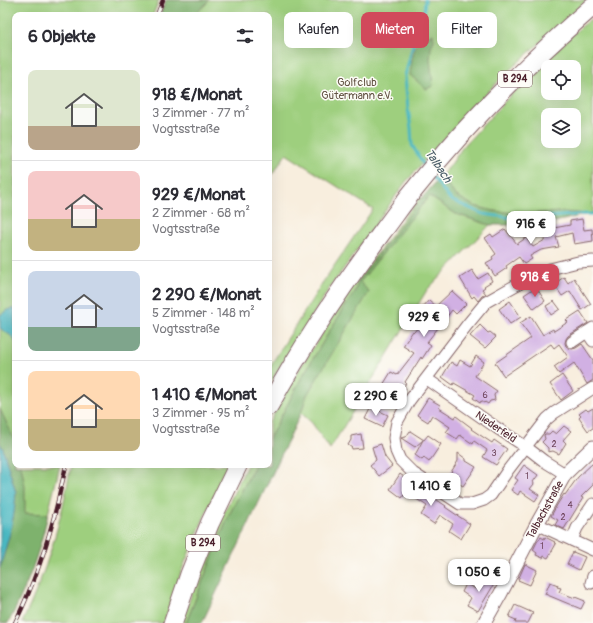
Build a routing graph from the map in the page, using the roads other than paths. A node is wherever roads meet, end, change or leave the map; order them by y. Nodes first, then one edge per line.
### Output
1 (593, 6) edge
2 (593, 261) edge
3 (591, 334) edge
4 (572, 342) dead end
5 (427, 378) junction
6 (593, 388) edge
7 (272, 401) edge
8 (526, 447) junction
9 (593, 447) edge
10 (237, 468) edge
11 (566, 474) junction
12 (593, 504) edge
13 (537, 524) junction
14 (572, 540) junction
15 (593, 550) edge
16 (172, 623) edge
17 (484, 623) edge

1 - 7 highway, B 294
2 - 5 street
3 - 4 street
5 - 8 street, Niederfeld
5 - 8 street
6 - 8 street
8 - 11 street, Niederfeld
9 - 11 street, Talbachstraße
10 - 16 highway, B 294
11 - 13 street, Talbachstraße
12 - 14 street
13 - 14 street
13 - 17 street, Talbachstraße
14 - 15 street

